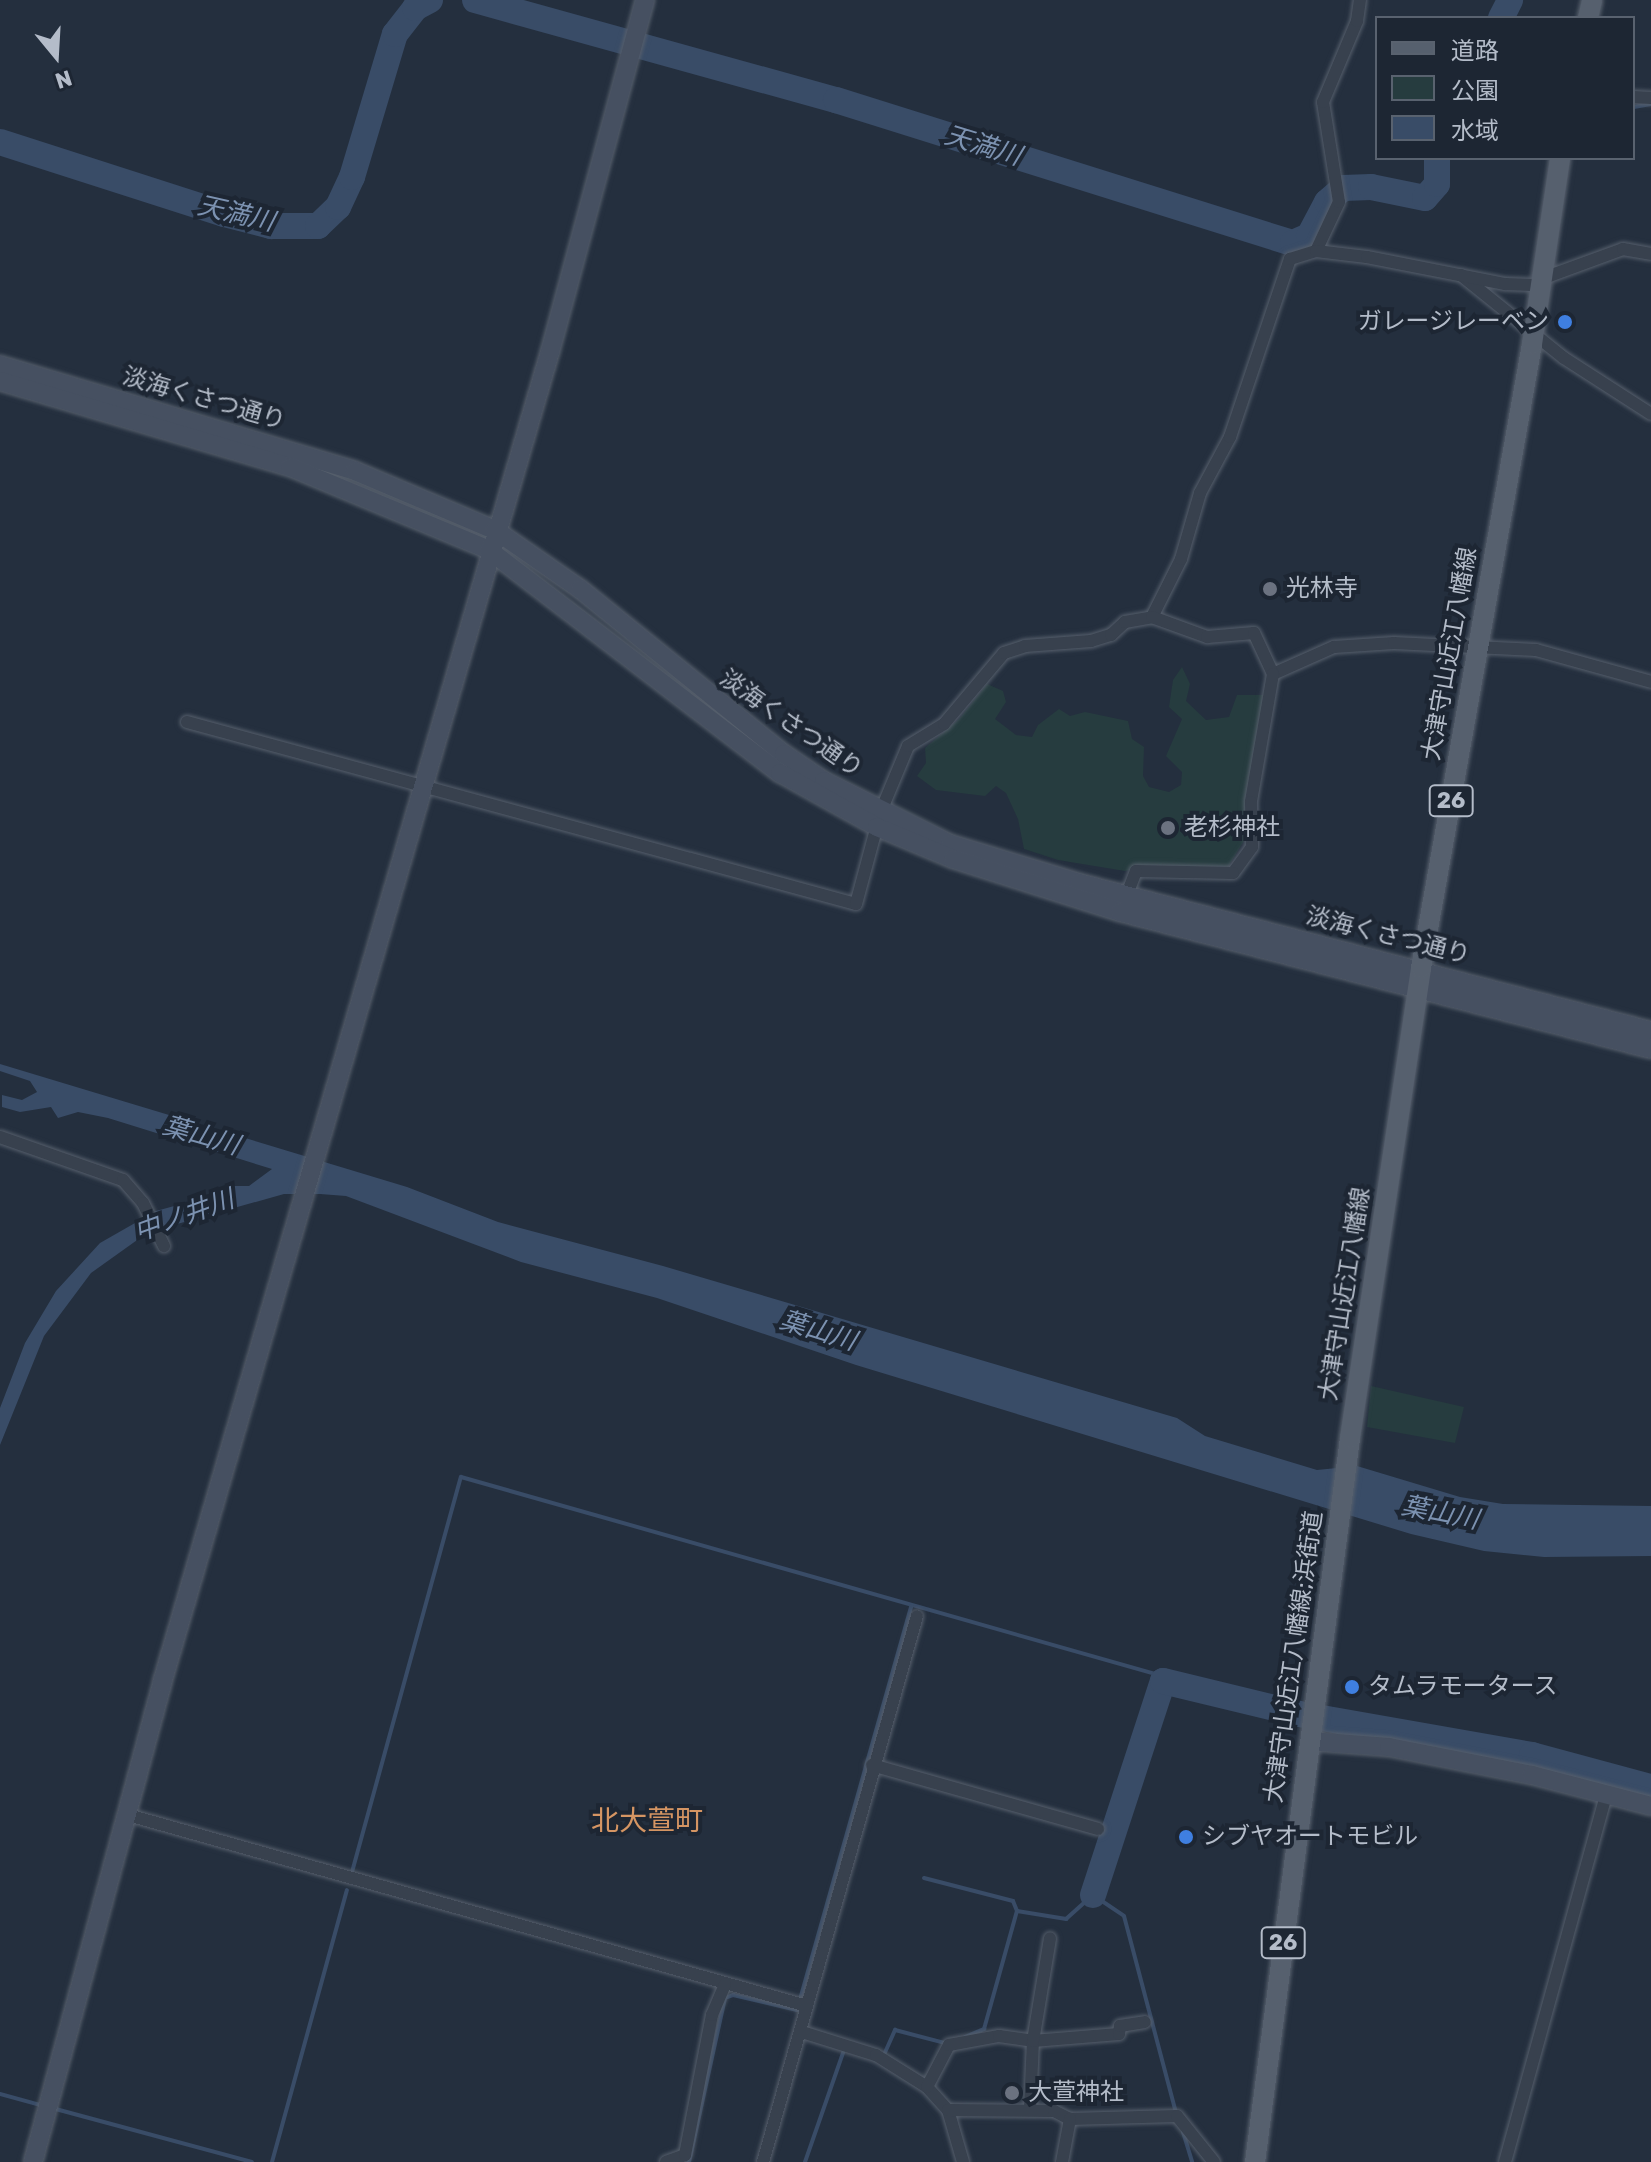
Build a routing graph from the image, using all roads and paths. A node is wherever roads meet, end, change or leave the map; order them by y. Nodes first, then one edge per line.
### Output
1 (645, 0) edge
2 (1360, 0) edge
3 (1560, 160) edge
4 (1316, 251) junction
5 (1651, 254) edge
6 (1461, 275) junction
7 (1540, 282) junction
8 (1534, 335) junction
9 (0, 365) edge
10 (0, 381) edge
11 (1651, 414) edge
12 (495, 530) junction
13 (489, 550) junction
14 (1152, 617) junction
15 (1478, 647) junction
16 (1273, 674) junction
17 (1651, 682) edge
18 (187, 722) dead end
19 (419, 786) junction
20 (879, 819) junction
21 (1123, 904) junction
22 (1421, 968) junction
23 (1418, 992) junction
24 (1651, 1031) edge
25 (1651, 1049) edge
26 (0, 1137) edge
27 (164, 1246) dead end
28 (1349, 1445) joint
29 (917, 1616) dead end
30 (1311, 1725) junction
31 (872, 1765) junction
32 (1606, 1795) junction
33 (1651, 1806) edge
34 (128, 1815) junction
35 (1098, 1829) dead end
36 (1050, 1938) dead end
37 (725, 1985) junction
38 (802, 2005) junction
39 (1145, 2022) dead end
40 (802, 2032) junction
41 (1033, 2041) junction
42 (927, 2087) junction
43 (1030, 2109) junction
44 (948, 2110) junction
45 (1070, 2119) junction
46 (33, 2162) edge
47 (666, 2162) edge
48 (763, 2162) edge
49 (963, 2162) edge
50 (1062, 2162) edge
51 (1214, 2162) edge
52 (1255, 2162) edge
53 (1505, 2162) edge

1 - 12 street
2 - 4 street
3 - 7 main road, 大津守山近江八幡線 / 26
4 - 6 street
4 - 14 street
5 - 7 street
6 - 7 street
6 - 8 street
7 - 8 main road, 大津守山近江八幡線 / 26
8 - 11 street
8 - 15 main road, 大津守山近江八幡線 / 26
9 - 12 street, 淡海くさつ通り
10 - 13 street, 淡海くさつ通り
12 - 13 street
12 - 20 street, 淡海くさつ通り
13 - 19 street
13 - 20 street, 淡海くさつ通り
14 - 16 street
14 - 20 street
15 - 16 street
15 - 17 street
15 - 22 main road, 大津守山近江八幡線 / 26
16 - 21 street
18 - 19 street
19 - 20 street
19 - 34 street
20 - 21 street, 淡海くさつ通り
21 - 22 street, 淡海くさつ通り
21 - 23 street, 淡海くさつ通り
22 - 23 main road, 大津守山近江八幡線 / 26
22 - 24 street, 淡海くさつ通り
23 - 25 street, 淡海くさつ通り
23 - 28 main road, 大津守山近江八幡線 / 26
26 - 27 street
28 - 30 main road, 大津守山近江八幡線;浜街道 / 26
29 - 31 street
30 - 32 street
30 - 52 main road, 大津守山近江八幡線;浜街道 / 26
31 - 35 street
31 - 38 street
32 - 33 street
32 - 53 street
34 - 37 street
34 - 46 street
36 - 41 street
37 - 38 street
37 - 47 street
38 - 40 street
39 - 41 street
40 - 42 street
40 - 48 street
41 - 42 street
41 - 43 street
42 - 44 street
43 - 44 street
43 - 45 street
44 - 49 street
45 - 50 street
45 - 51 street

